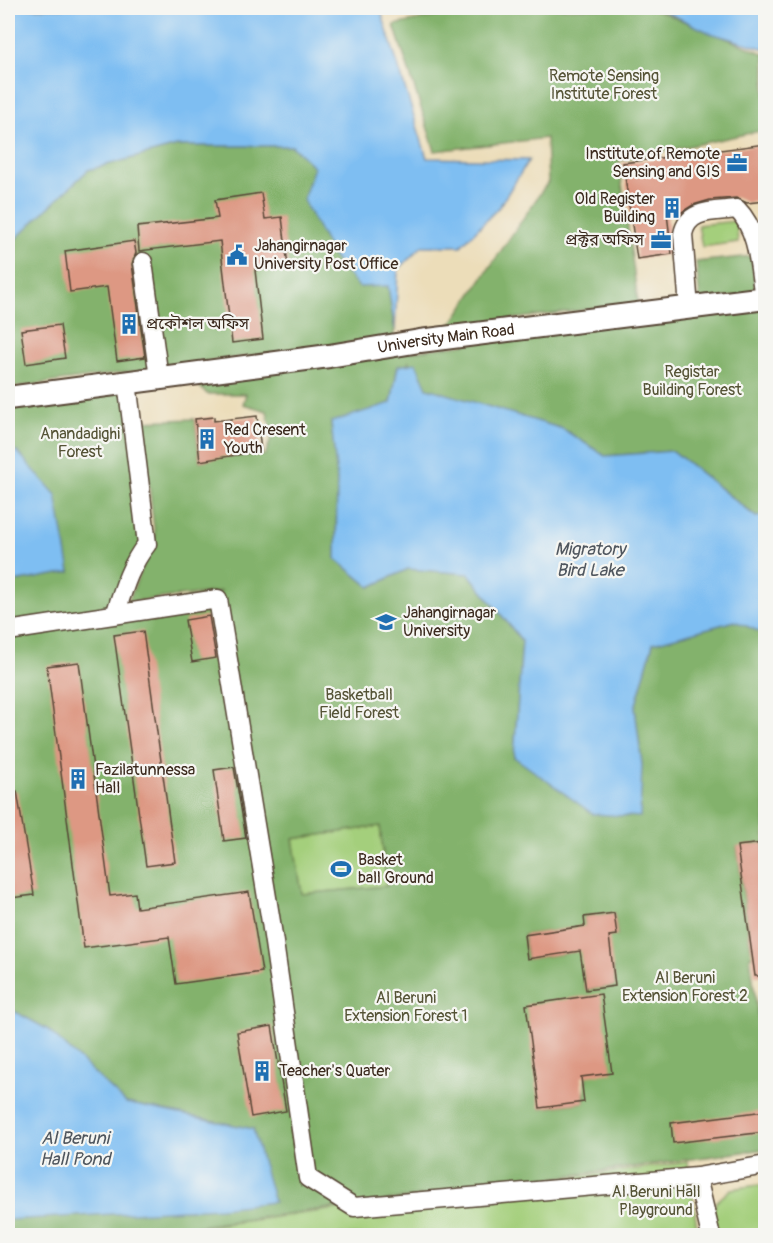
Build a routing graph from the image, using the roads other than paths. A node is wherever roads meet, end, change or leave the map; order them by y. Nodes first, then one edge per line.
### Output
1 (143, 262) dead end
2 (765, 298) edge
3 (689, 308) junction
4 (159, 378) junction
5 (127, 382) junction
6 (8, 398) edge
7 (115, 615) junction
8 (8, 631) edge
9 (765, 1166) edge
10 (697, 1177) junction
11 (711, 1236) edge

1 - 4 street
2 - 3 street, University Main Road
2 - 3 street
3 - 4 street, University Main Road
4 - 5 street, University Main Road
5 - 6 street, University Main Road
5 - 7 street
7 - 8 street
7 - 10 street
9 - 10 street
10 - 11 street

